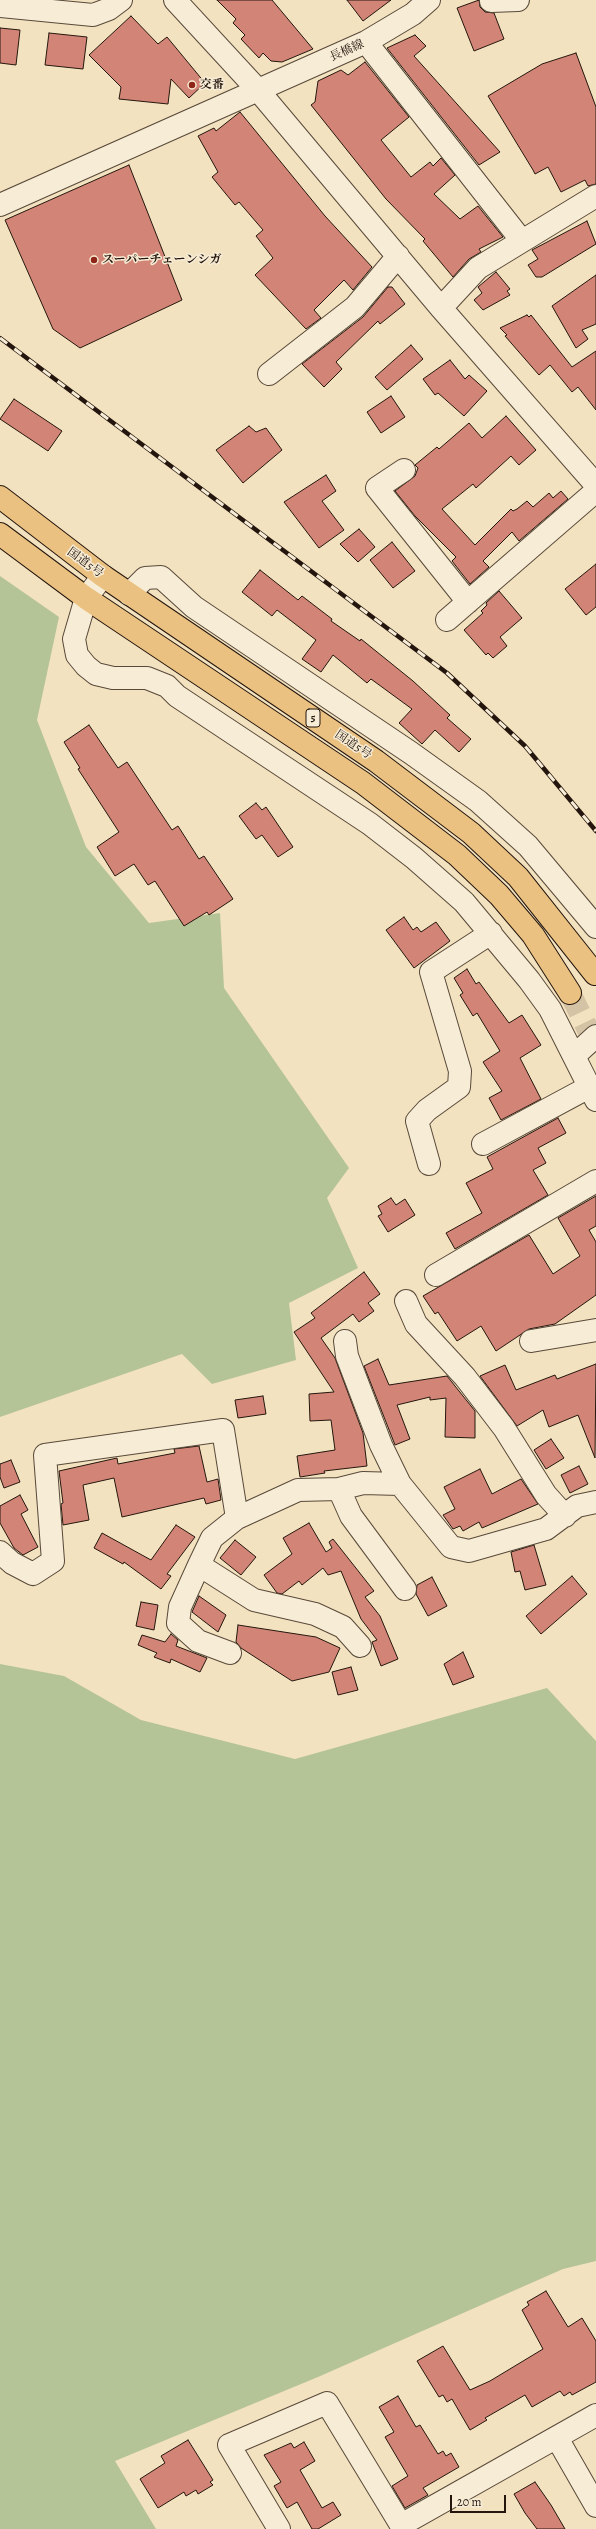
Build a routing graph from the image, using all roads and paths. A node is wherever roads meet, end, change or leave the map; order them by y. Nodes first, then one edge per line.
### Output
1 (121, 0) edge
2 (175, 0) edge
3 (429, 0) edge
4 (518, 0) edge
5 (491, 1) dead end
6 (0, 6) edge
7 (366, 42) junction
8 (257, 89) junction
9 (596, 196) edge
10 (0, 205) edge
11 (522, 241) junction
12 (398, 256) junction
13 (441, 308) junction
14 (269, 374) dead end
15 (404, 470) dead end
16 (596, 485) edge
17 (596, 491) edge
18 (0, 497) edge
19 (0, 534) edge
20 (103, 576) junction
21 (129, 594) junction
22 (86, 598) junction
23 (468, 602) junction
24 (447, 620) dead end
25 (596, 927) edge
26 (491, 933) junction
27 (595, 974) dead end
28 (570, 993) tunnel mouth
29 (596, 1036) edge
30 (575, 1055) junction
31 (593, 1093) edge
32 (483, 1144) dead end
33 (429, 1164) dead end
34 (596, 1181) edge
35 (436, 1275) dead end
36 (406, 1301) dead end
37 (596, 1330) edge
38 (346, 1341) dead end
39 (531, 1341) dead end
40 (400, 1484) junction
41 (339, 1490) junction
42 (596, 1502) edge
43 (564, 1516) junction
44 (237, 1518) junction
45 (0, 1552) edge
46 (199, 1565) junction
47 (405, 1588) dead end
48 (360, 1646) dead end
49 (230, 1653) dead end
50 (596, 2415) edge
51 (557, 2438) junction
52 (596, 2506) edge
53 (402, 2527) edge
54 (279, 2529) edge

1 - 6 street
2 - 8 street
3 - 7 street, 長橋線
4 - 5 street
7 - 8 street, 長橋線
7 - 11 street
8 - 10 street, 長橋線
8 - 12 street
9 - 11 street
11 - 13 street
12 - 13 street
12 - 14 street
13 - 16 street
15 - 23 street
17 - 23 street
18 - 20 highway, 国道5号 / 5
19 - 22 highway, 5
20 - 21 highway, 国道5号 / 5
20 - 22 street
21 - 25 street
21 - 27 highway, 国道5号 / 5
22 - 26 street
22 - 28 highway, 5
23 - 24 street
26 - 30 street
26 - 33 street
29 - 30 street
30 - 31 street
31 - 32 street
34 - 35 street
36 - 43 street
37 - 39 street
38 - 40 street
40 - 41 street
40 - 43 street
41 - 44 street
41 - 47 street
42 - 43 street
44 - 45 street
44 - 46 street
46 - 48 street
46 - 49 street
50 - 51 street
51 - 52 street
51 - 53 street
53 - 54 street

